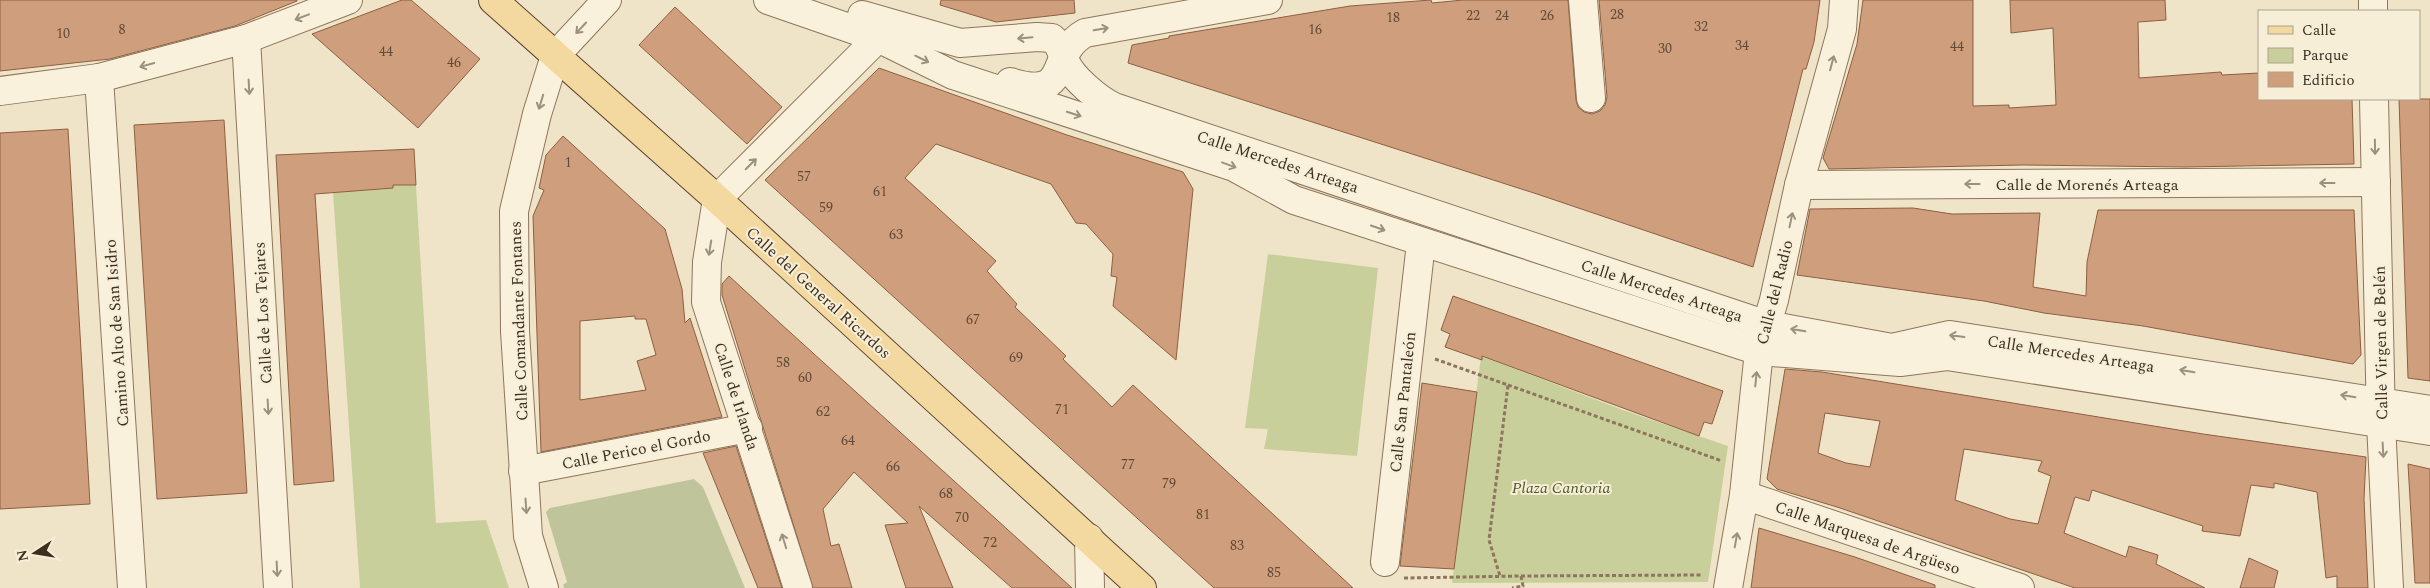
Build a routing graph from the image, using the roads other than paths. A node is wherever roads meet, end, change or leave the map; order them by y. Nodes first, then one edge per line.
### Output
1 (348, 0) edge
2 (493, 0) edge
3 (607, 0) edge
4 (768, 0) edge
5 (817, 0) edge
6 (1268, 0) edge
7 (1583, 0) edge
8 (1844, 0) edge
9 (1237, 2) edge
10 (878, 38) junction
11 (246, 39) junction
12 (1064, 55) junction
13 (555, 56) junction
14 (953, 75) junction
15 (99, 78) junction
16 (0, 91) edge
17 (1591, 98) dead end
18 (2374, 100) edge
19 (2376, 182) junction
20 (1799, 185) junction
21 (717, 199) junction
22 (1421, 242) junction
23 (1767, 325) junction
24 (1759, 351) junction
25 (2430, 410) edge
26 (2381, 412) junction
27 (748, 428) junction
28 (2430, 431) edge
29 (523, 470) junction
30 (1745, 482) junction
31 (1089, 538) junction
32 (1385, 562) road end
33 (1729, 582) edge
34 (132, 588) edge
35 (278, 588) edge
36 (544, 588) edge
37 (798, 588) edge
38 (1090, 588) edge
39 (1142, 588) edge
40 (2020, 588) edge
41 (2389, 588) edge

1 -> 11 street
2 - 13 main road, Calle del General Ricardos
3 -> 13 street
4 - 10 street, Calle Mercedes Arteaga
12 -> 5 street, Calle Mercedes Arteaga
6 - 9 street
7 - 17 street
20 -> 8 street, Calle del Radio
12 -> 9 street
10 -> 14 street, Calle Mercedes Arteaga
21 -> 10 street
11 -> 15 street
11 -> 35 street, Calle de Los Tejares
12 - 14 street
12 - 23 street, Calle Mercedes Arteaga
13 - 21 main road, Calle del General Ricardos
13 -> 29 street, Calle Comandante Fontanes
14 -> 22 street, Calle Mercedes Arteaga
15 - 16 street
15 - 34 street, Camino Alto de San Isidro
18 -> 19 street, Calle Virgen de Belén
19 -> 20 street, Calle de Morenés Arteaga
19 - 26 street, Calle Virgen de Belén
23 -> 20 street, Calle del Radio
21 -> 27 street, Calle de Irlanda
21 - 31 main road, Calle del General Ricardos
22 - 24 street, Calle Mercedes Arteaga
22 - 32 street, Calle San Pantaleón
23 - 24 street, Calle del Radio
26 -> 23 street, Calle Mercedes Arteaga
24 - 26 street, Calle Mercedes Arteaga
30 -> 24 street, Calle del Radio
25 - 26 street, Calle Mercedes Arteaga
26 - 28 street, Calle Mercedes Arteaga
26 -> 41 street, Calle Virgen de Belén
27 - 29 street, Calle Perico el Gordo
37 -> 27 street, Calle de Irlanda
29 -> 36 street, Calle Comandante Fontanes
33 -> 30 street, Calle del Radio
30 - 40 street, Calle Marquesa de Argüeso
31 - 38 street
31 - 39 main road, Calle del General Ricardos

